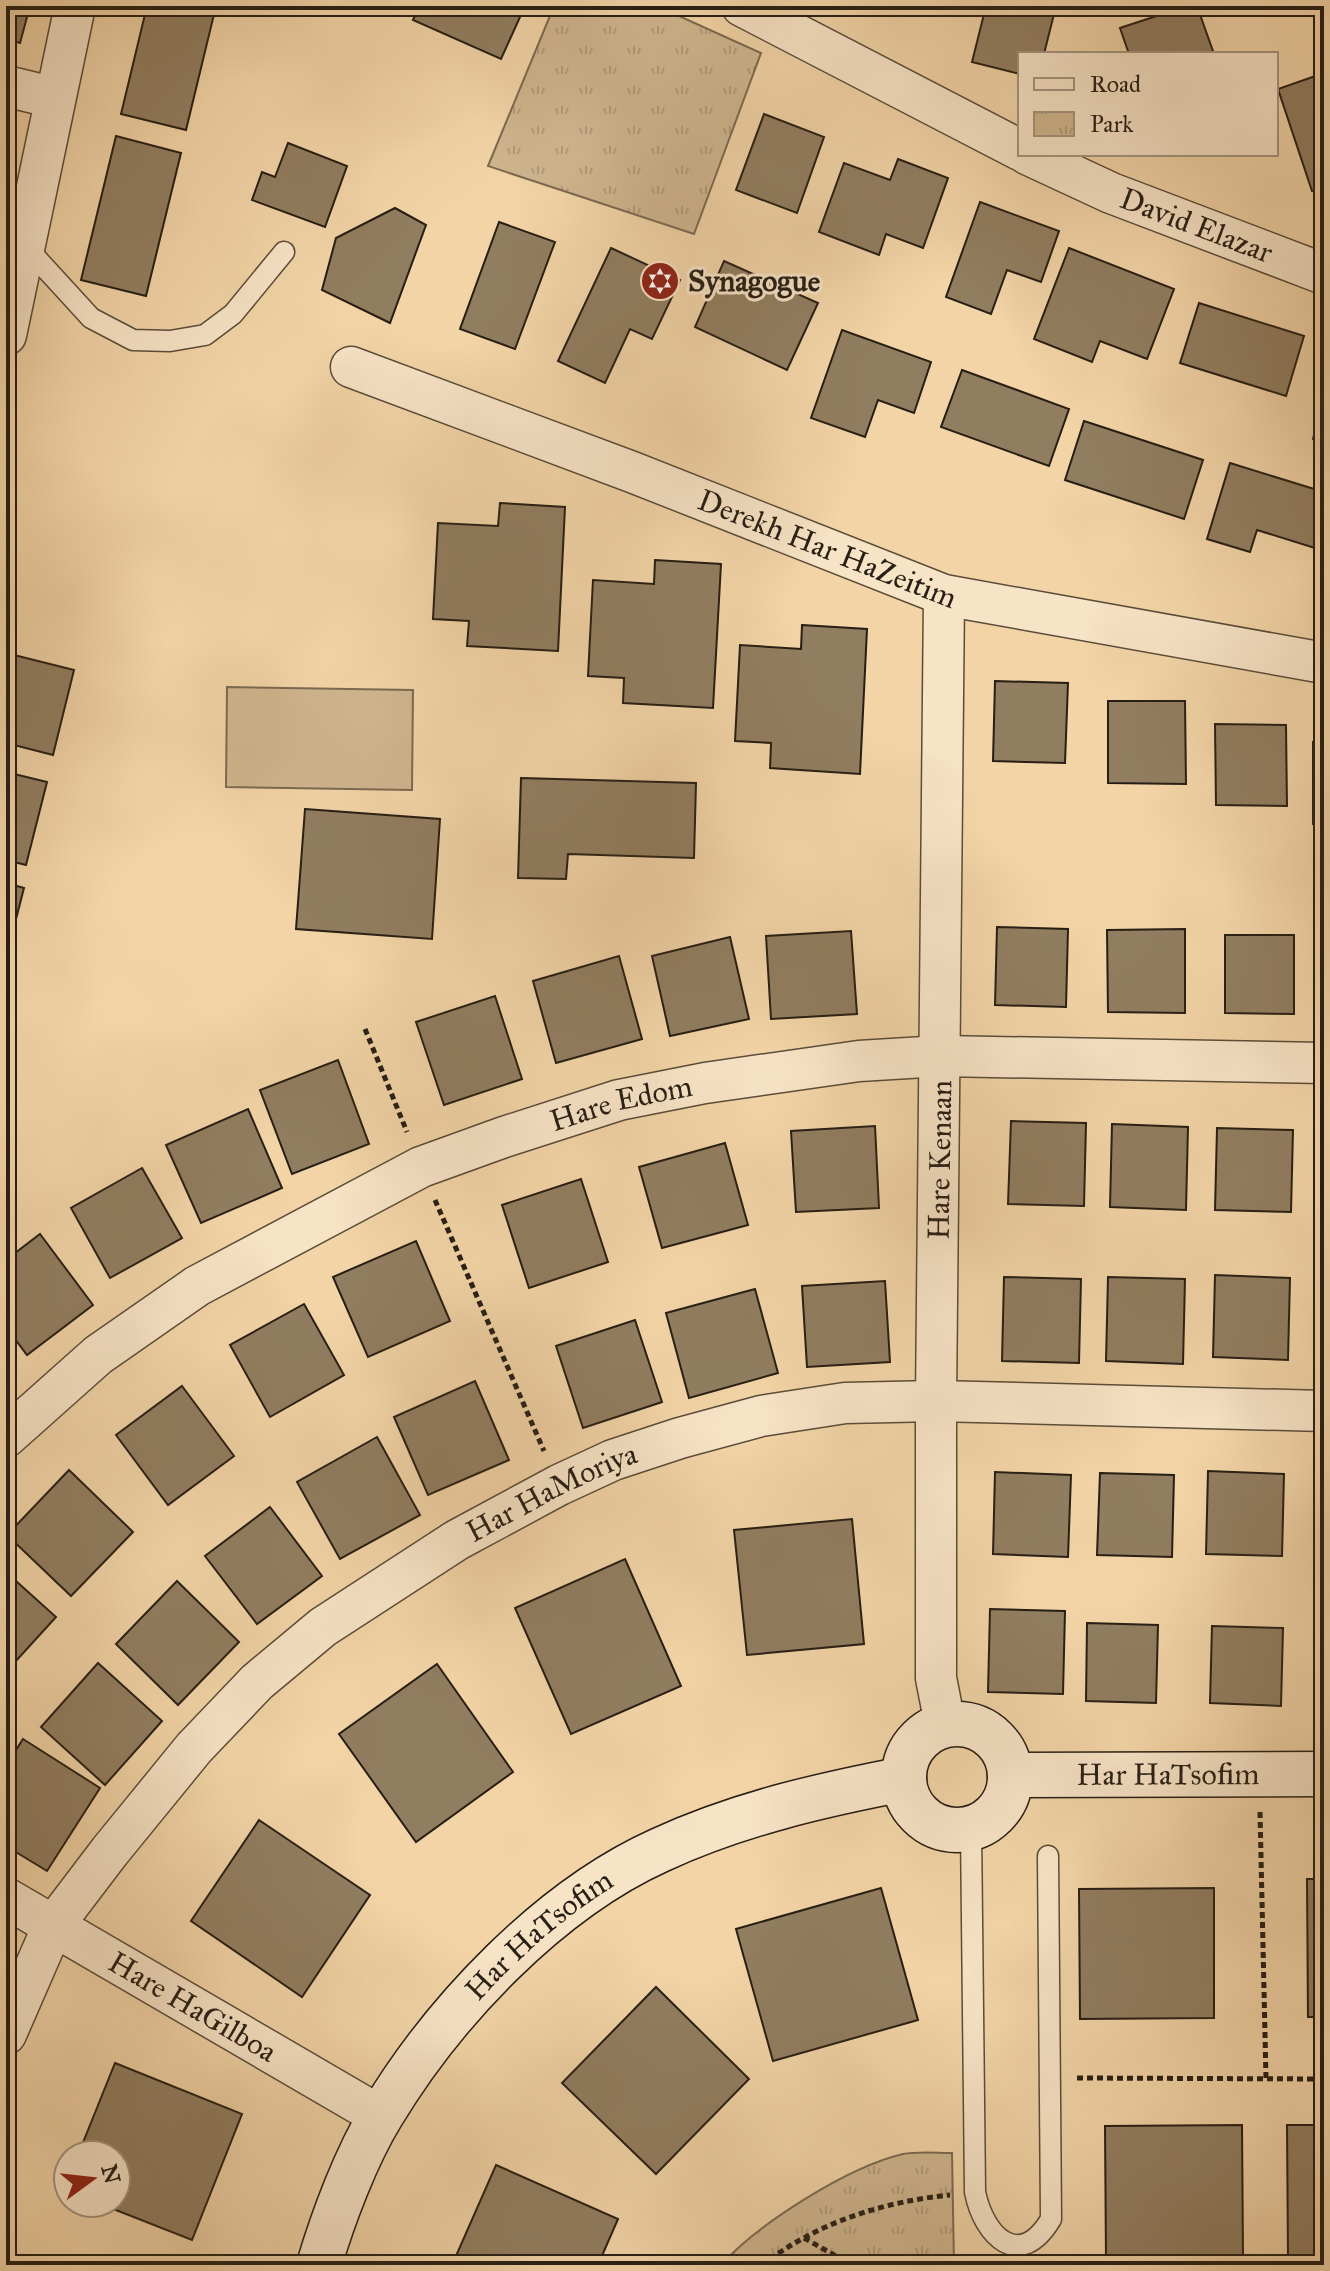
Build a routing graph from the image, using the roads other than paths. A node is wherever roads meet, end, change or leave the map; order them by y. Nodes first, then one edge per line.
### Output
1 (75, 6) edge
2 (742, 6) edge
3 (6, 86) edge
4 (55, 98) junction
5 (1018, 149) edge
6 (1031, 156) edge
7 (26, 247) junction
8 (284, 252) dead end
9 (1324, 274) edge
10 (6, 335) edge
11 (351, 367) dead end
12 (944, 595) junction
13 (1324, 663) edge
14 (941, 1056) junction
15 (1324, 1063) edge
16 (936, 1401) junction
17 (1324, 1411) edge
18 (6, 1437) edge
19 (945, 1724) junction
20 (1324, 1774) edge
21 (1010, 1775) junction
22 (904, 1779) junction
23 (971, 1829) junction
24 (1048, 1856) dead end
25 (6, 1898) edge
26 (53, 1926) junction
27 (6, 2034) edge
28 (380, 2116) junction
29 (319, 2265) edge

1 - 4 street
2 - 5 street
3 - 4 street
4 - 7 street
6 - 9 street, David Elazar
7 - 8 lane
7 - 10 street
11 - 12 street, Derekh Har HaZeitim
12 - 13 street, Derekh Har HaZeitim
12 - 14 street, Hare Kenaan
14 - 15 street, Hare Edom
14 - 16 street, Hare Kenaan
14 - 18 street, Hare Edom
16 - 17 street, Har HaMoriya
16 - 19 street, Hare Kenaan
16 - 26 street, Har HaMoriya
19 - 21 street
19 - 22 street
20 - 21 street, Har HaTsofim
21 - 23 street
22 - 23 street
22 - 28 street, Har HaTsofim
23 - 24 lane
25 - 26 street, Hare HaGilboa
26 - 27 street, Har HaMoriya
26 - 28 street, Hare HaGilboa
28 - 29 street, Har HaTsofim

